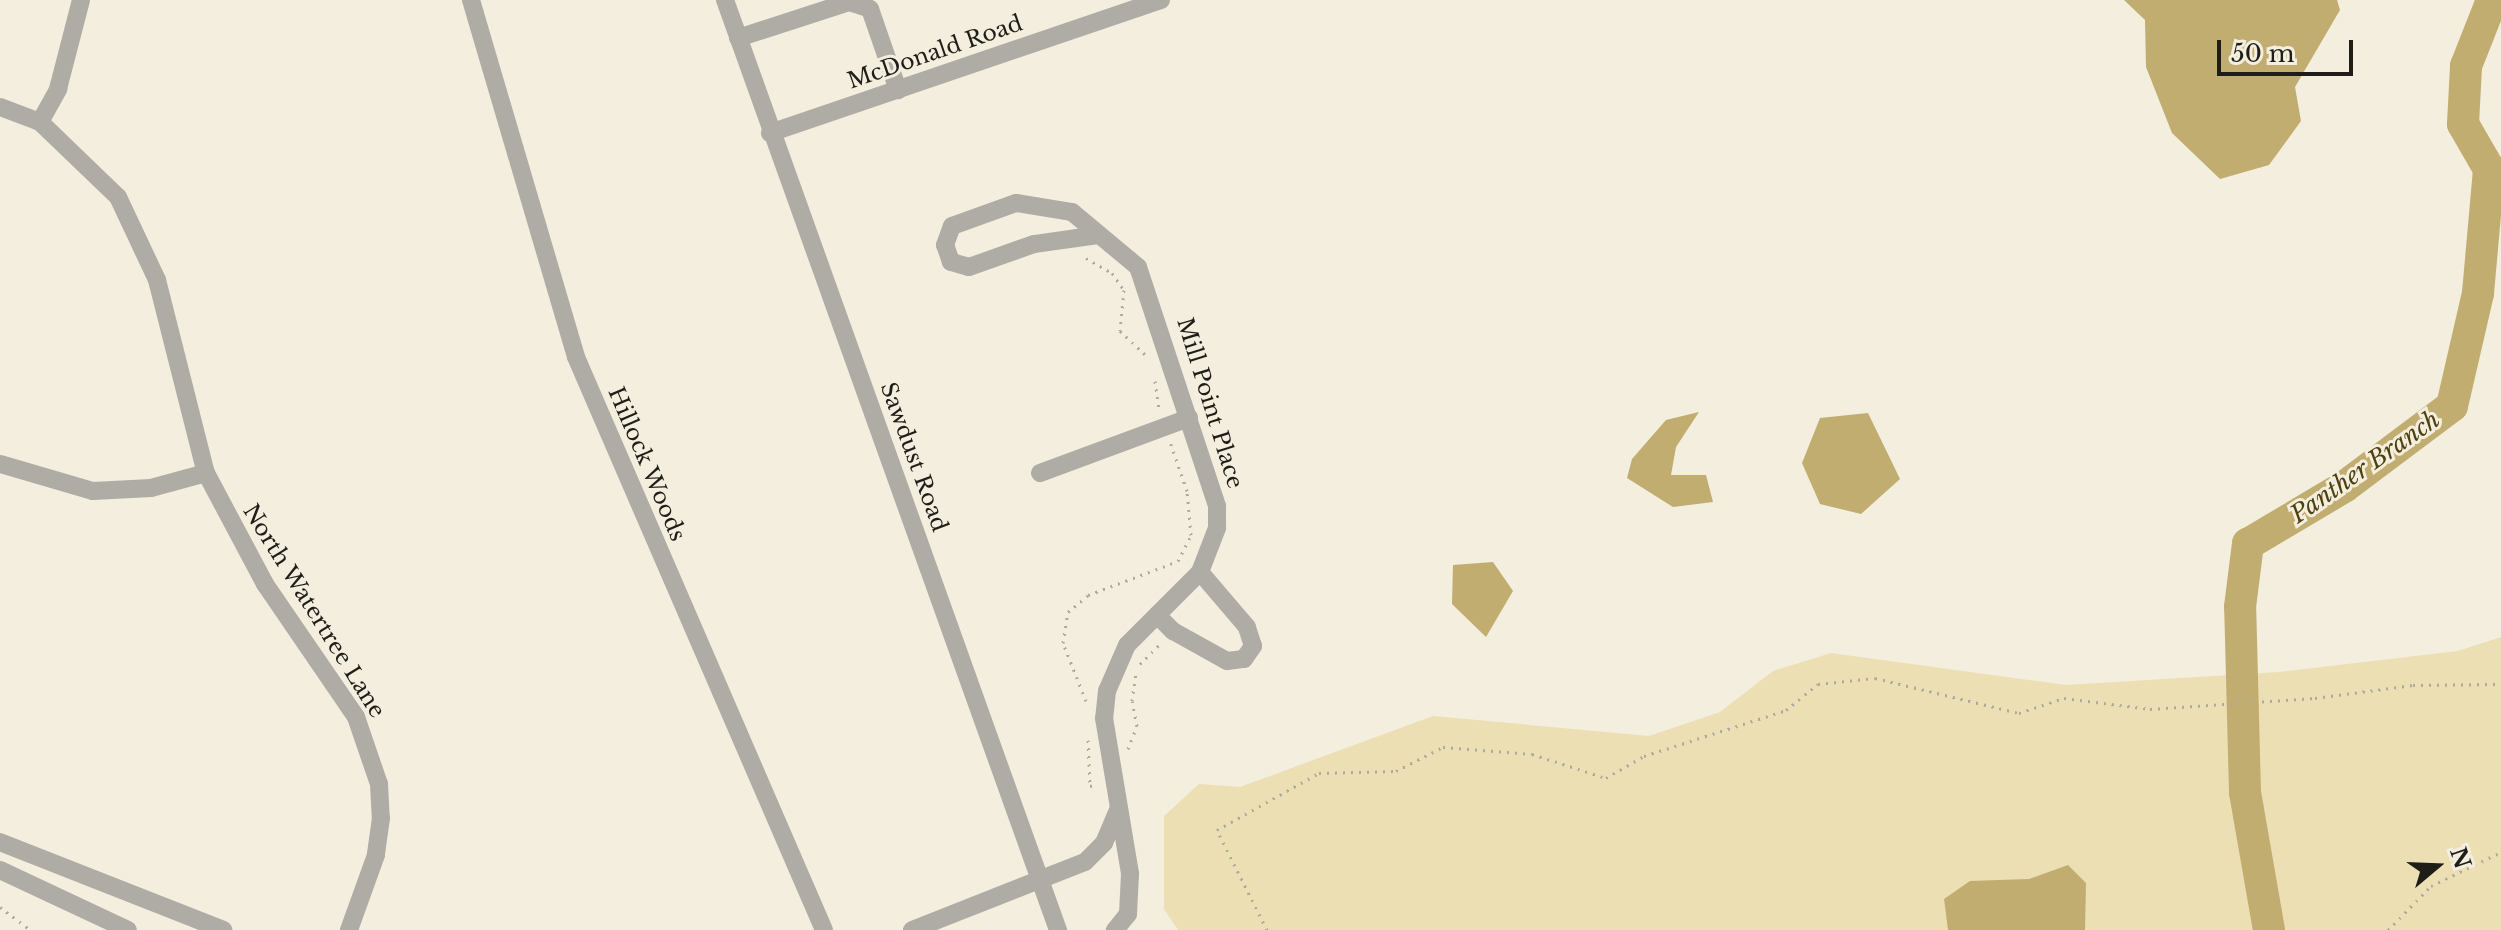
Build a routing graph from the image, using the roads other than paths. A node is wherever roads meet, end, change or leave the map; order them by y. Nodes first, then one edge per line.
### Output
1 (81, 0) edge
2 (471, 0) edge
3 (725, 0) edge
4 (1161, 0) edge
5 (738, 38) junction
6 (898, 90) junction
7 (0, 107) edge
8 (40, 122) junction
9 (770, 133) junction
10 (1098, 235) junction
11 (1189, 418) junction
12 (0, 464) edge
13 (206, 473) junction
14 (1040, 473) dead end
15 (1200, 572) junction
16 (1157, 615) junction
17 (1118, 810) junction
18 (0, 842) edge
19 (0, 870) edge
20 (1041, 877) junction
21 (126, 890) junction
22 (120, 926) edge
23 (223, 930) edge
24 (349, 930) edge
25 (824, 930) edge
26 (912, 930) edge
27 (1058, 930) edge
28 (1115, 930) edge

1 - 8 street
2 - 25 street, Hillock Woods
3 - 5 street, Sawdust Road
4 - 6 street, McDonald Road
5 - 6 street
5 - 9 street, Sawdust Road
6 - 9 street, McDonald Road
7 - 8 street, North Watertree Lane
8 - 13 street, North Watertree Lane
9 - 20 street, Sawdust Road
10 - 10 street, Mill Point Place
10 - 11 street, Mill Point Place
11 - 14 street
11 - 15 street, Mill Point Place
12 - 13 street
13 - 24 street, North Watertree Lane
15 - 16 street, Mill Point Place
15 - 16 street
16 - 17 street, Mill Point Place
17 - 20 street
17 - 28 street, Mill Point Place
18 - 21 street
19 - 22 street
20 - 26 street
20 - 27 street, Sawdust Road
21 - 22 street
21 - 23 street

